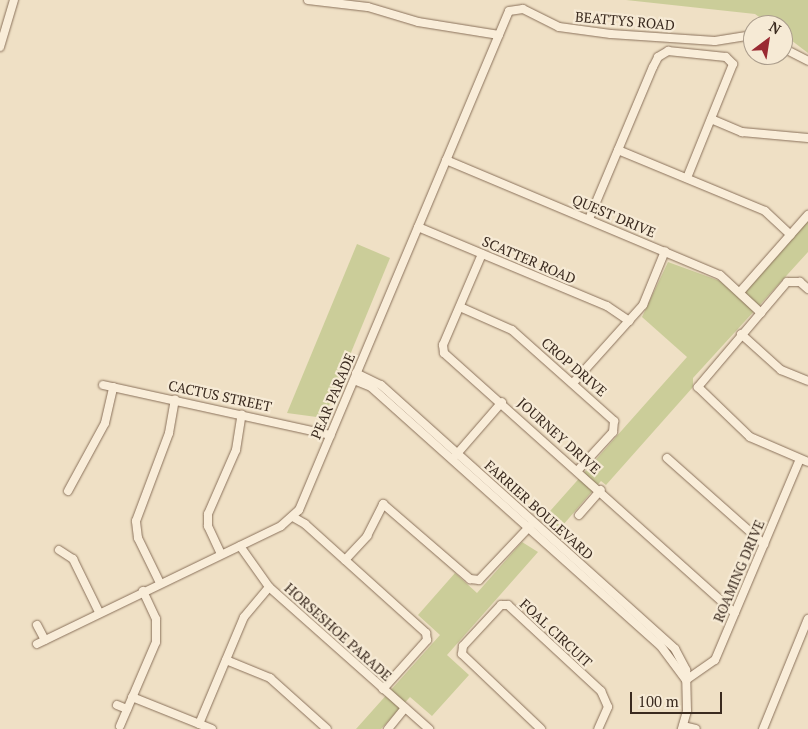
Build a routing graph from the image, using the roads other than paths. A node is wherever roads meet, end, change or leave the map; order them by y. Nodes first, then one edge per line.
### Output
1 (14, 0) edge
2 (308, 0) edge
3 (505, 20) joint
4 (499, 35) junction
5 (743, 37) edge
6 (0, 47) edge
7 (793, 53) edge
8 (808, 61) edge
9 (711, 119) junction
10 (808, 138) edge
11 (618, 150) junction
12 (446, 160) junction
13 (687, 178) junction
14 (808, 215) edge
15 (590, 220) junction
16 (418, 227) junction
17 (791, 235) junction
18 (665, 251) junction
19 (482, 254) junction
20 (808, 289) edge
21 (740, 292) junction
22 (460, 307) junction
23 (760, 312) junction
24 (629, 321) junction
25 (741, 334) junction
26 (355, 377) junction
27 (808, 380) edge
28 (573, 382) junction
29 (103, 384) dead end
30 (113, 387) junction
31 (175, 400) junction
32 (502, 402) junction
33 (242, 414) junction
34 (331, 435) junction
35 (456, 456) junction
36 (667, 458) dead end
37 (804, 460) edge
38 (578, 470) junction
39 (601, 490) junction
40 (68, 491) dead end
41 (579, 515) dead end
42 (293, 517) junction
43 (530, 525) junction
44 (764, 544) junction
45 (240, 546) junction
46 (59, 550) dead end
47 (220, 554) junction
48 (345, 560) junction
49 (160, 583) junction
50 (269, 587) junction
51 (143, 591) junction
52 (99, 612) junction
53 (735, 613) junction
54 (808, 619) edge
55 (38, 626) dead end
56 (45, 640) junction
57 (37, 644) dead end
58 (226, 660) junction
59 (686, 680) junction
60 (383, 689) junction
61 (132, 697) junction
62 (117, 705) dead end
63 (405, 708) junction
64 (127, 709) junction
65 (199, 724) junction
66 (120, 726) dead end
67 (683, 727) edge
68 (212, 729) edge
69 (328, 729) edge
70 (388, 729) edge
71 (429, 729) edge
72 (542, 729) edge
73 (598, 729) edge
74 (696, 729) edge
75 (763, 729) edge

1 - 6 street
2 - 4 street
3 - 4 street, PEAR PARADE
3 - 5 street, BEATTYS ROAD
4 - 12 street, PEAR PARADE
7 - 8 street
9 - 10 street
9 - 11 street
9 - 13 street
11 - 13 street
11 - 15 street
12 - 15 street, QUEST DRIVE
12 - 16 street, PEAR PARADE
13 - 17 street
14 - 17 street
15 - 18 street, QUEST DRIVE
16 - 19 street, SCATTER ROAD
16 - 26 street, PEAR PARADE
17 - 21 street
18 - 21 street, QUEST DRIVE
18 - 24 street
19 - 22 street, JOURNEY DRIVE
19 - 24 street, SCATTER ROAD
20 - 23 street
21 - 23 street, QUEST DRIVE
22 - 28 street, CROP DRIVE
22 - 32 street, JOURNEY DRIVE
23 - 25 street
24 - 28 street
25 - 27 street
25 - 37 street
26 - 34 street, PEAR PARADE
26 - 35 street, FARRIER BOULEVARD
28 - 38 street, CROP DRIVE
29 - 30 street, CACTUS STREET
30 - 31 street, CACTUS STREET
30 - 40 street
31 - 33 street, CACTUS STREET
31 - 49 street
32 - 35 street
32 - 38 street, JOURNEY DRIVE
33 - 34 street, CACTUS STREET
33 - 47 street
34 - 42 street, PEAR PARADE
35 - 43 street, FARRIER BOULEVARD
36 - 44 street
37 - 44 street, ROAMING DRIVE
38 - 39 street, JOURNEY DRIVE
39 - 41 street
39 - 53 street, JOURNEY DRIVE
42 - 45 street
42 - 48 street
43 - 48 street
43 - 59 street, FARRIER BOULEVARD
44 - 53 street, ROAMING DRIVE
45 - 47 street
45 - 50 street, HORSESHOE PARADE
46 - 52 street
47 - 49 street
48 - 60 street
49 - 51 street
50 - 58 street
50 - 60 street, HORSESHOE PARADE
51 - 52 street
51 - 61 street
52 - 56 street
53 - 59 street, ROAMING DRIVE
54 - 75 street
55 - 56 street
56 - 57 street
58 - 65 street
58 - 69 street
59 - 67 street
60 - 63 street, HORSESHOE PARADE
61 - 64 street
61 - 65 street
62 - 64 street
63 - 70 street
63 - 71 street, HORSESHOE PARADE
64 - 66 street
65 - 68 street
67 - 74 street
72 - 73 street, FOAL CIRCUIT

